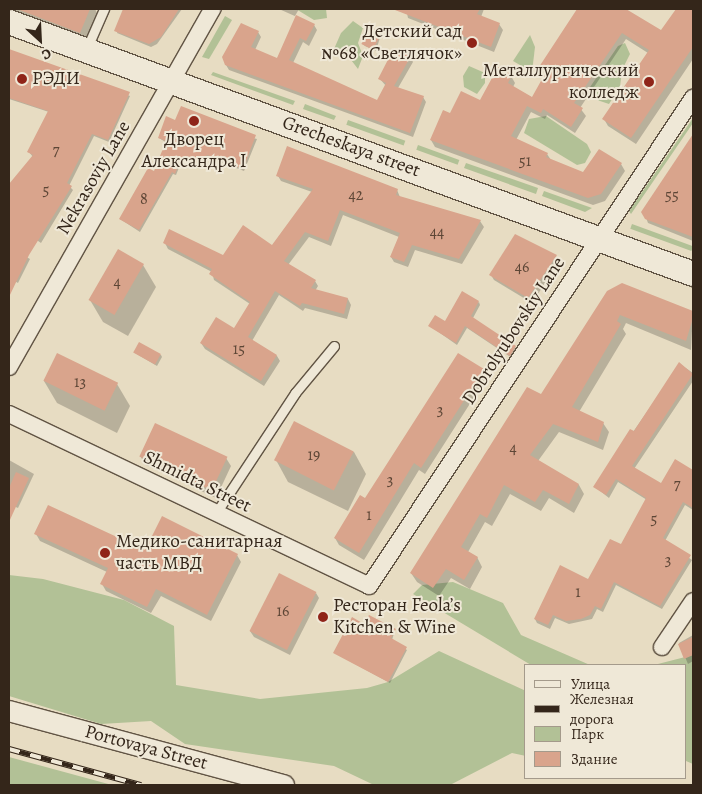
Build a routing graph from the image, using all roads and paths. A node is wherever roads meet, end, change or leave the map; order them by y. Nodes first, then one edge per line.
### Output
1 (104, 9) edge
2 (212, 9) edge
3 (9, 22) edge
4 (86, 50) junction
5 (173, 81) junction
6 (693, 98) edge
7 (599, 238) junction
8 (693, 274) edge
9 (334, 346) dead end
10 (9, 367) edge
11 (9, 414) edge
12 (216, 513) junction
13 (369, 586) joint
14 (693, 601) edge
15 (662, 647) dead end
16 (9, 712) edge
17 (284, 785) edge

1 - 4 lane
2 - 5 street, Nekrasoviy Lane
3 - 4 main road, Grecheskaya street
4 - 5 main road, Grecheskaya street
5 - 7 main road, Grecheskaya street
5 - 10 street, Nekrasoviy Lane
6 - 7 street, Dobrolyubovskiy Lane
7 - 8 main road, Grecheskaya street
7 - 13 street, Dobrolyubovskiy Lane
9 - 12 lane
11 - 12 street, Shmidta Street
12 - 13 street, Shmidta Street
14 - 15 street
16 - 17 street, Portovaya Street

